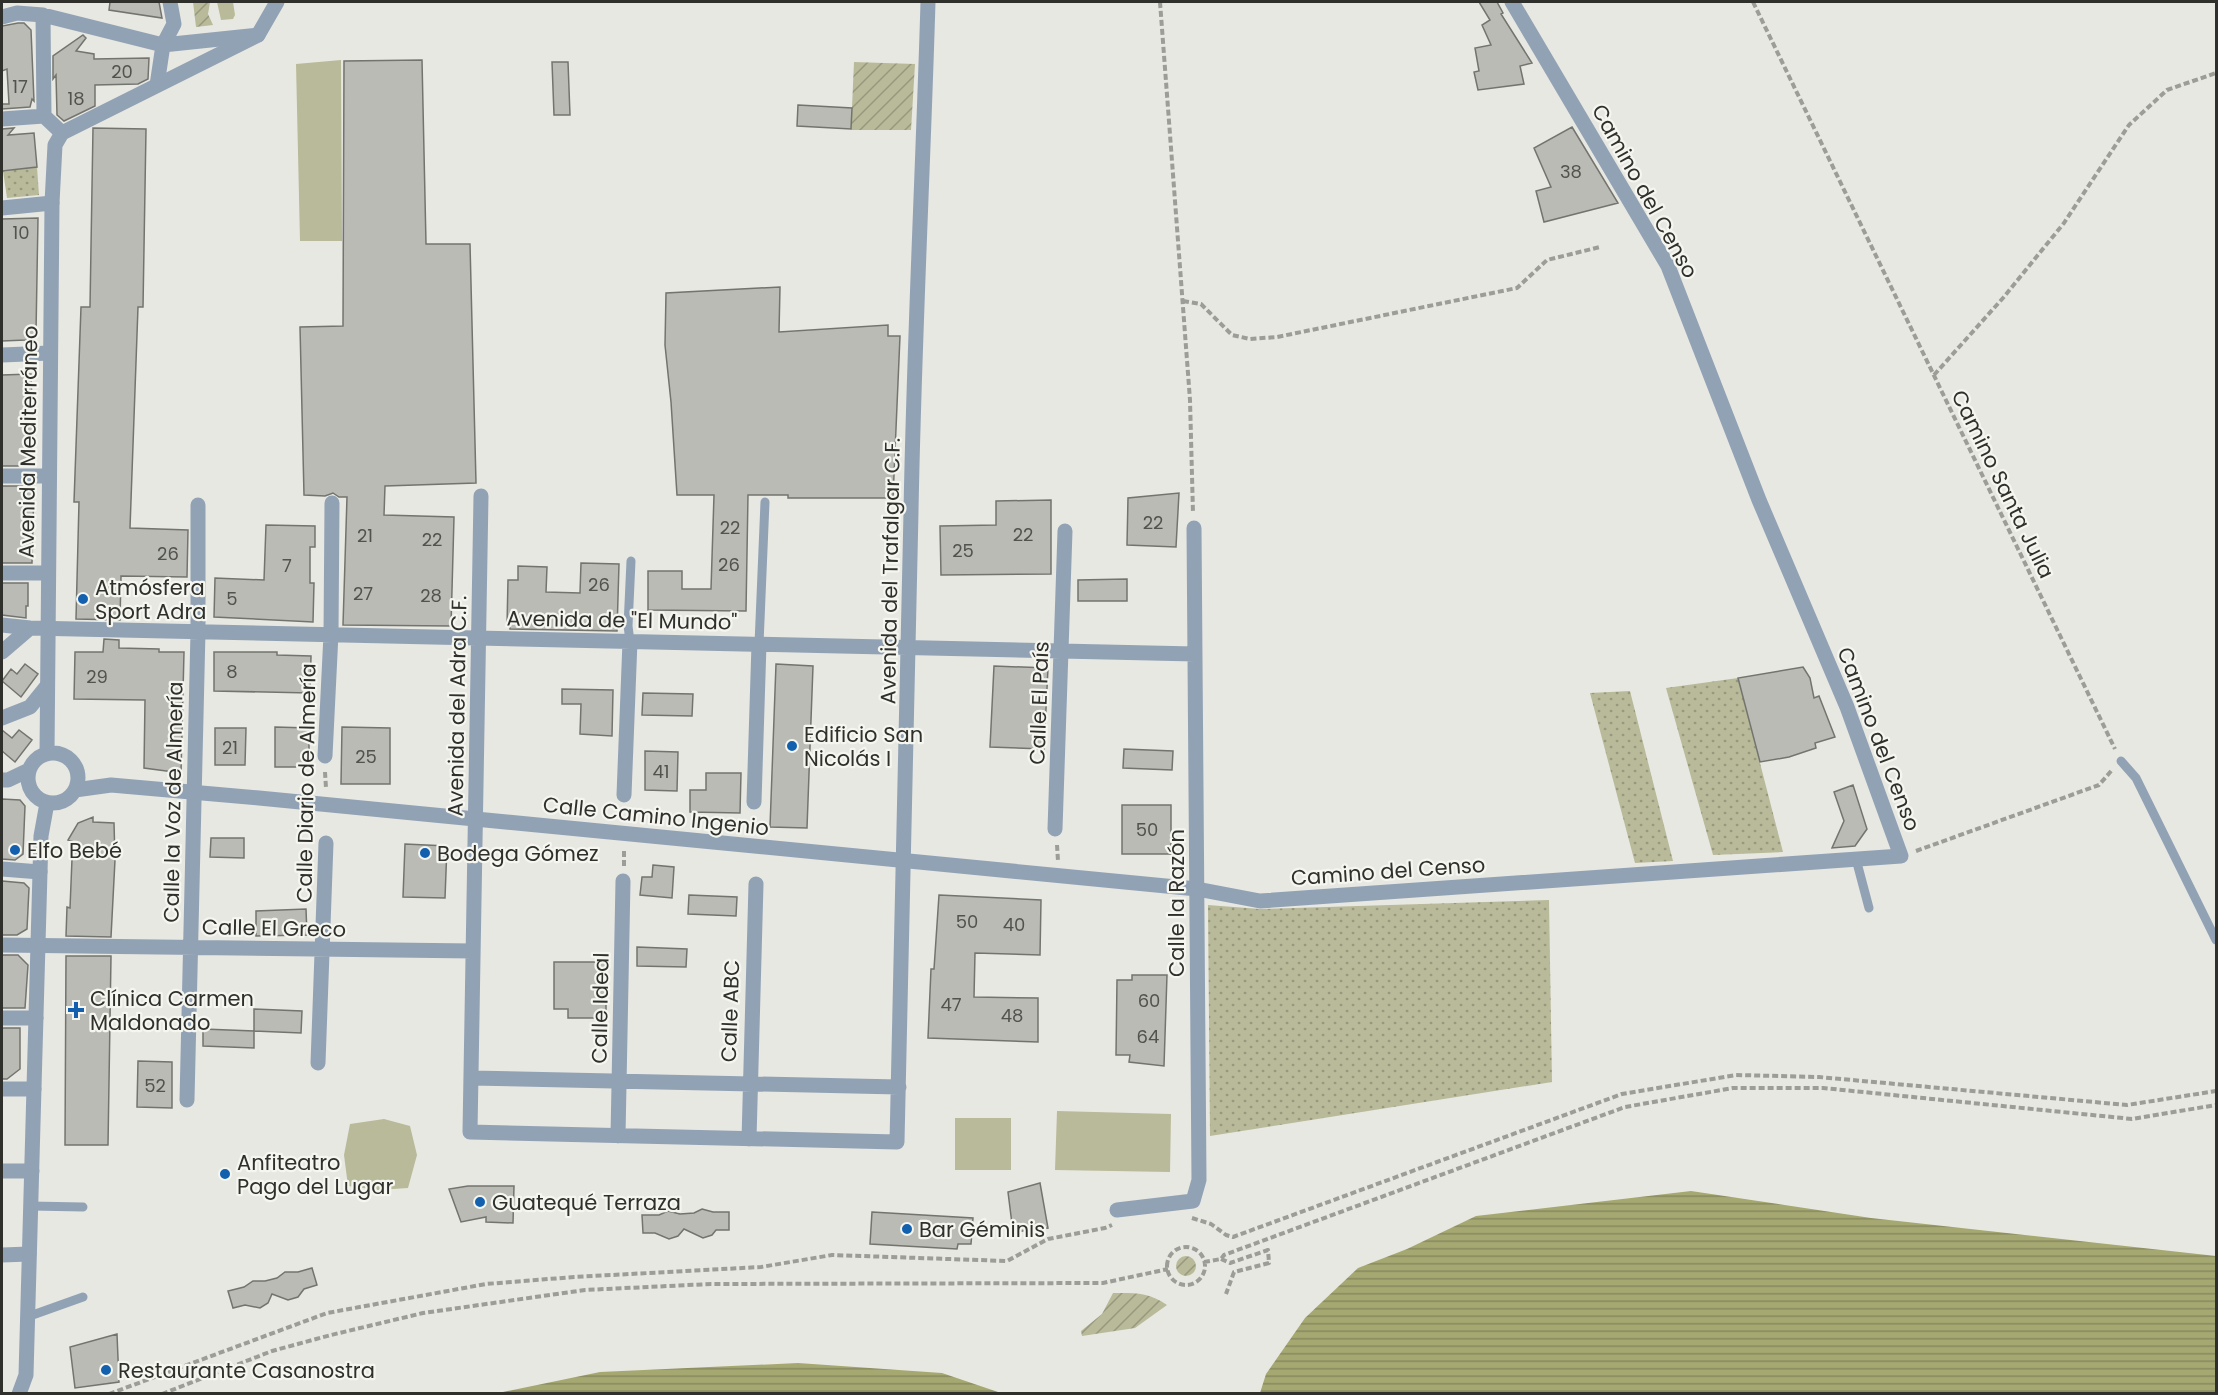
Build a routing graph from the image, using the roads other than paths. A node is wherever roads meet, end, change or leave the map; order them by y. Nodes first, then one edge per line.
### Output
1 (170, 2) edge
2 (277, 2) edge
3 (928, 2) edge
4 (1512, 2) edge
5 (43, 15) junction
6 (2, 17) edge
7 (258, 35) junction
8 (163, 45) junction
9 (157, 85) junction
10 (44, 116) junction
11 (2, 119) edge
12 (62, 133) junction
13 (52, 204) junction
14 (2, 208) edge
15 (50, 353) junction
16 (2, 355) edge
17 (2, 476) edge
18 (49, 476) junction
19 (481, 496) dead end
20 (765, 502) dead end
21 (332, 503) dead end
22 (198, 505) dead end
23 (1194, 528) road end
24 (1065, 531) dead end
25 (631, 561) dead end
26 (2, 573) edge
27 (48, 573) junction
28 (2, 625) edge
29 (48, 627) junction
30 (30, 628) junction
31 (198, 631) junction
32 (331, 634) junction
33 (479, 637) junction
34 (630, 641) junction
35 (759, 644) junction
36 (910, 647) junction
37 (2, 651) edge
38 (1061, 651) junction
39 (1195, 654) junction
40 (47, 686) junction
41 (2, 717) edge
42 (47, 754) junction
43 (325, 756) road end
44 (2121, 761) road end
45 (29, 770) junction
46 (78, 774) junction
47 (4, 780) edge
48 (111, 785) junction
49 (29, 787) junction
50 (75, 790) junction
51 (194, 792) junction
52 (624, 795) dead end
53 (754, 802) dead end
54 (47, 803) junction
55 (476, 820) junction
56 (1055, 829) road end
57 (326, 843) dead end
58 (1856, 859) junction
59 (903, 861) junction
60 (2, 869) edge
61 (40, 872) junction
62 (623, 881) dead end
63 (756, 885) dead end
64 (1197, 889) junction
65 (1869, 908) dead end
66 (2217, 940) edge
67 (2, 945) edge
68 (38, 945) junction
69 (190, 948) junction
70 (322, 949) junction
71 (473, 951) junction
72 (2, 1018) edge
73 (36, 1018) junction
74 (318, 1063) dead end
75 (471, 1078) junction
76 (620, 1081) junction
77 (749, 1084) junction
78 (899, 1087) junction
79 (2, 1089) edge
80 (34, 1089) junction
81 (187, 1100) dead end
82 (618, 1136) junction
83 (749, 1139) junction
84 (2, 1171) edge
85 (32, 1171) junction
86 (31, 1206) junction
87 (82, 1207) dead end
88 (1117, 1210) dead end
89 (29, 1254) junction
90 (2, 1256) edge
91 (83, 1298) dead end
92 (27, 1317) junction
93 (19, 1394) edge

1 - 8 street
2 - 7 street
3 - 36 street, Avenida del Trafalgar C.F.
4 - 58 street, Camino del Censo
5 - 6 street
5 - 8 street
5 - 10 street
7 - 8 street
7 - 9 street
8 - 9 street
9 - 12 street
10 - 11 street
10 - 12 street
12 - 13 street, Avenida Mediterráneo
13 - 14 street
13 - 15 street, Avenida Mediterráneo
15 - 16 street
15 - 18 street, Avenida Mediterráneo
17 - 18 street
18 - 27 street, Avenida Mediterráneo
19 - 33 street, Avenida del Adra C.F.
20 - 35 lane
21 - 32 street, Calle Diario de Almería
22 - 31 street, Calle la Voz de Almería
23 - 39 street, Calle la Razón
24 - 38 street, Calle El País
25 - 34 lane
26 - 27 street
27 - 29 street, Avenida Mediterráneo
28 - 30 street, Avenida de "El Mundo"
29 - 30 street, Avenida de "El Mundo"
29 - 31 street, Avenida de "El Mundo"
29 - 40 street, Avenida Mediterráneo
30 - 37 street
31 - 32 street, Avenida de "El Mundo"
31 - 51 street, Calle la Voz de Almería
32 - 33 street, Avenida de "El Mundo"
32 - 43 street, Calle Diario de Almería
33 - 34 street, Avenida de "El Mundo"
33 - 55 street, Avenida del Adra C.F.
34 - 35 street, Avenida de "El Mundo"
34 - 52 street
35 - 36 street, Avenida de "El Mundo"
35 - 53 street
36 - 38 street, Avenida de "El Mundo"
36 - 59 street, Avenida del Trafalgar C.F.
38 - 39 street, Avenida de "El Mundo"
38 - 56 street, Calle El País
39 - 64 street, Calle la Razón
40 - 41 street
40 - 42 street, Avenida Mediterráneo
42 - 45 street
42 - 46 street
44 - 66 lane
45 - 47 street
45 - 49 street
46 - 48 street, Calle Camino Ingenio
46 - 50 street
47 - 49 street
48 - 50 street, Calle Camino Ingenio
48 - 51 street, Calle Camino Ingenio
49 - 54 street
50 - 54 street
51 - 55 street, Calle Camino Ingenio
51 - 69 street, Calle la Voz de Almería
54 - 61 street
55 - 59 street, Calle Camino Ingenio
55 - 71 street, Avenida del Adra C.F.
57 - 70 street, Calle Diario de Almería
58 - 64 street, Camino del Censo
58 - 65 lane
59 - 64 street, Calle Camino Ingenio
59 - 78 street, Avenida del Trafalgar C.F.
60 - 61 street
61 - 68 street
62 - 76 street, Calle Ideal
63 - 77 street, Calle ABC
64 - 88 street, Calle la Razón
67 - 68 street, Calle El Greco
68 - 69 street, Calle El Greco
68 - 73 street
69 - 70 street, Calle El Greco
69 - 81 street, Calle la Voz de Almería
70 - 71 street, Calle El Greco
70 - 74 street, Calle Diario de Almería
71 - 75 street, Avenida del Adra C.F.
72 - 73 street
73 - 80 street
75 - 76 street
75 - 82 street, Avenida del Adra C.F.
76 - 77 street
76 - 82 street, Calle Ideal
77 - 78 street
77 - 83 street, Calle ABC
78 - 83 street, Avenida del Trafalgar C.F.
79 - 80 street
80 - 85 street
82 - 83 street
84 - 85 street
85 - 86 street
86 - 87 lane
86 - 89 street
89 - 90 street
89 - 92 street
91 - 92 lane
92 - 93 street

